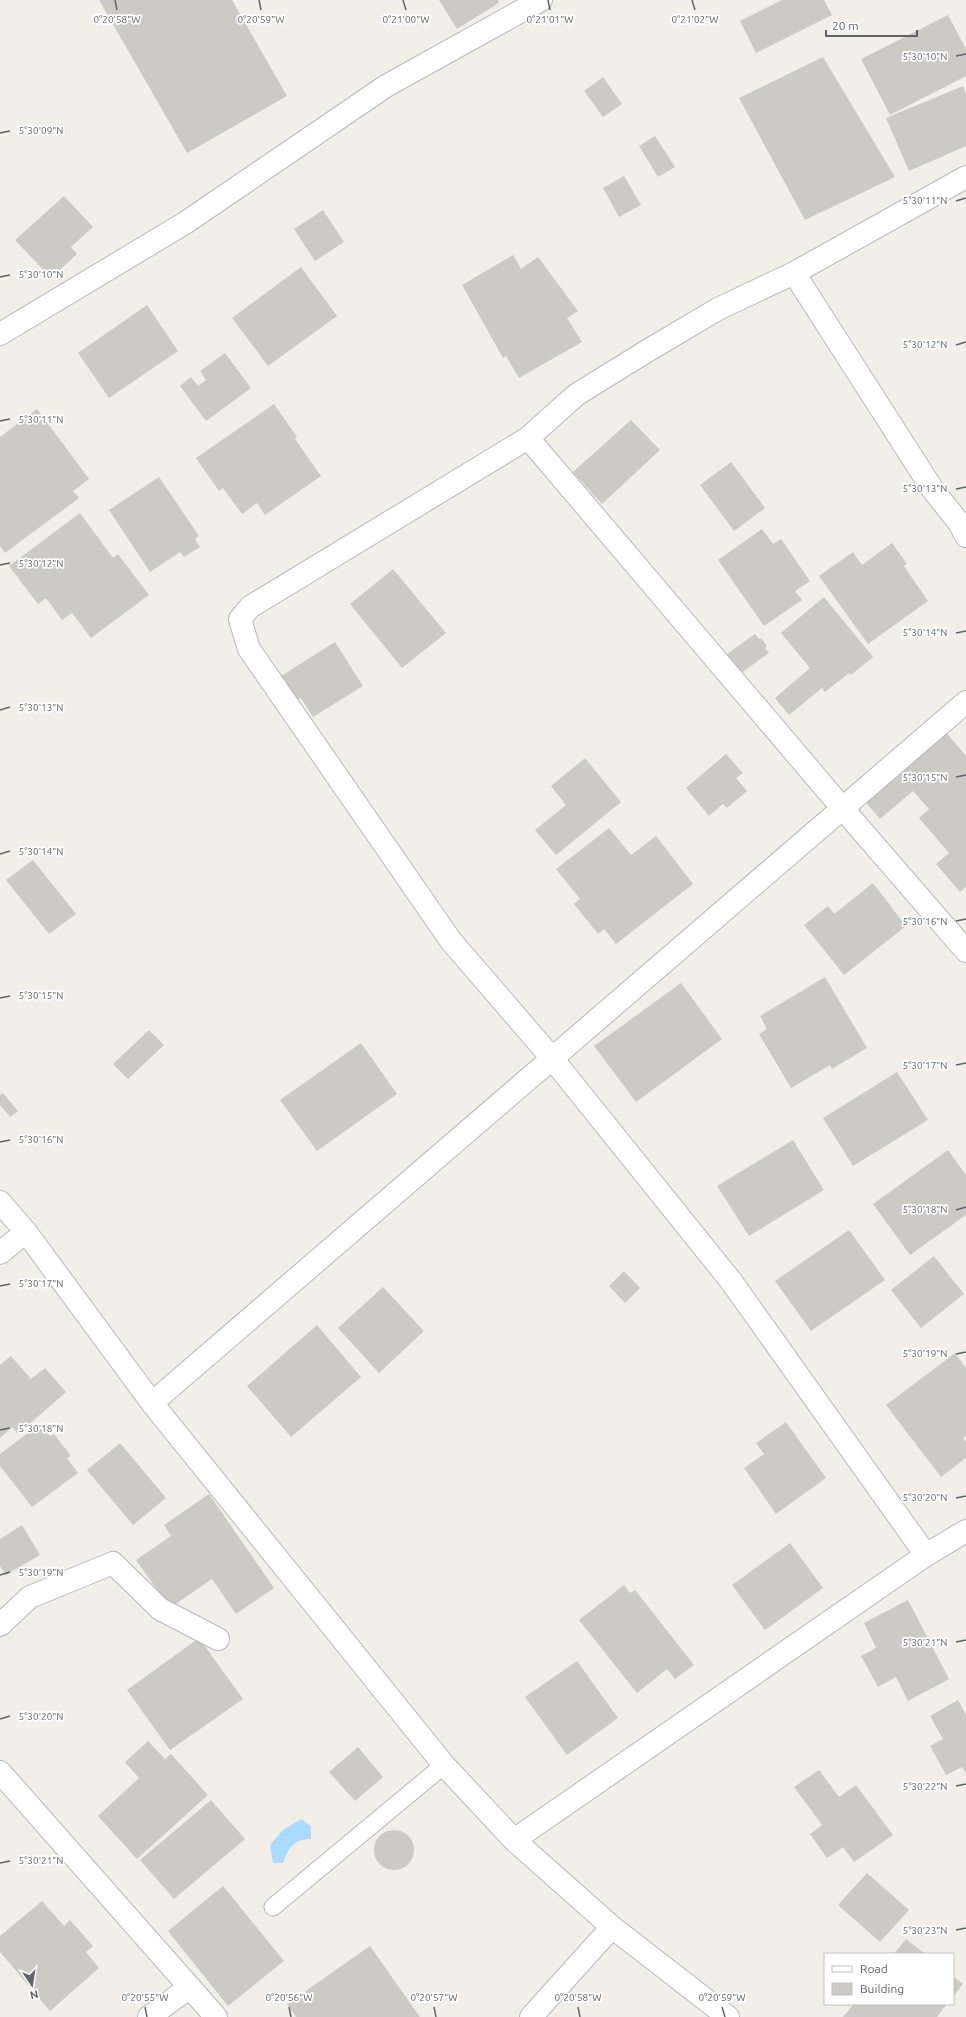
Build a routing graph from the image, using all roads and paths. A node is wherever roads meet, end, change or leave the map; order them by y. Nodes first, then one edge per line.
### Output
1 (541, 0) edge
2 (966, 176) edge
3 (794, 273) junction
4 (0, 334) edge
5 (528, 438) junction
6 (966, 536) edge
7 (966, 702) edge
8 (843, 809) junction
9 (966, 951) edge
10 (551, 1057) junction
11 (0, 1202) edge
12 (26, 1232) junction
13 (0, 1253) edge
14 (152, 1403) junction
15 (966, 1531) edge
16 (926, 1555) junction
17 (0, 1625) edge
18 (218, 1640) dead end
19 (444, 1765) junction
20 (0, 1772) edge
21 (514, 1840) junction
22 (273, 1907) dead end
23 (612, 1927) junction
24 (190, 1987) junction
25 (149, 2017) edge
26 (216, 2017) edge
27 (531, 2017) edge
28 (728, 2017) edge

1 - 4 street
2 - 3 street
3 - 5 street
3 - 6 street
5 - 8 street
5 - 10 street
7 - 8 street
8 - 9 street
8 - 10 street
10 - 14 street
10 - 16 street
11 - 12 street
12 - 13 street
12 - 14 street
14 - 19 street
15 - 16 street
16 - 21 street
17 - 18 street
19 - 21 street
19 - 22 lane
20 - 24 street
21 - 23 street
23 - 27 street
23 - 28 street
24 - 25 street
24 - 26 street

